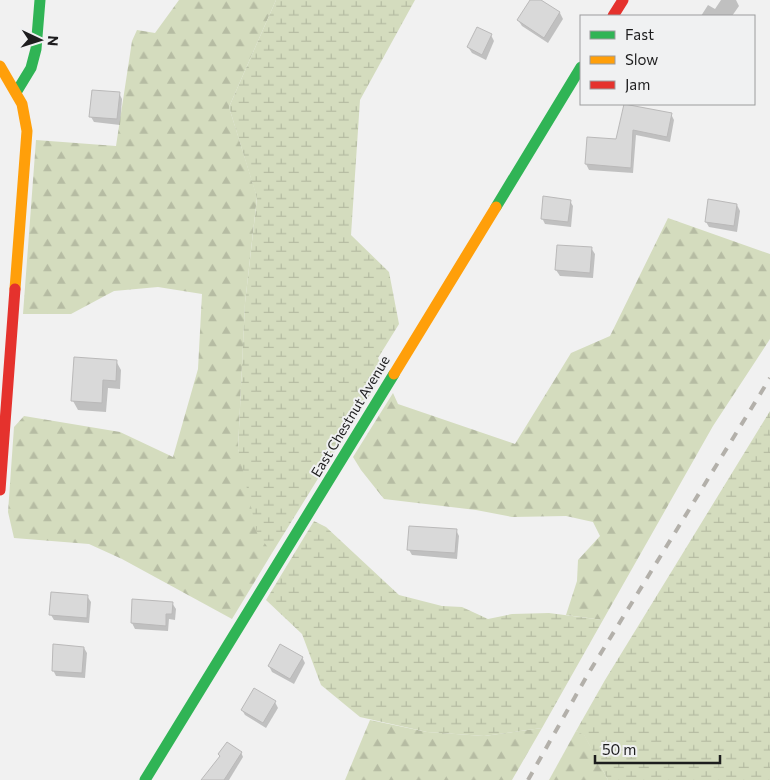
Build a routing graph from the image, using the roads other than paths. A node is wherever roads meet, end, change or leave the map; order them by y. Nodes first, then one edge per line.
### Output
1 (40, 0) edge
2 (623, 0) edge
3 (614, 15) edge
4 (0, 66) edge
5 (580, 69) edge
6 (17, 91) junction
7 (0, 490) edge
8 (145, 780) edge

1 - 6 street
2 - 3 street
4 - 6 street
5 - 8 street, East Chestnut Avenue
6 - 7 street

